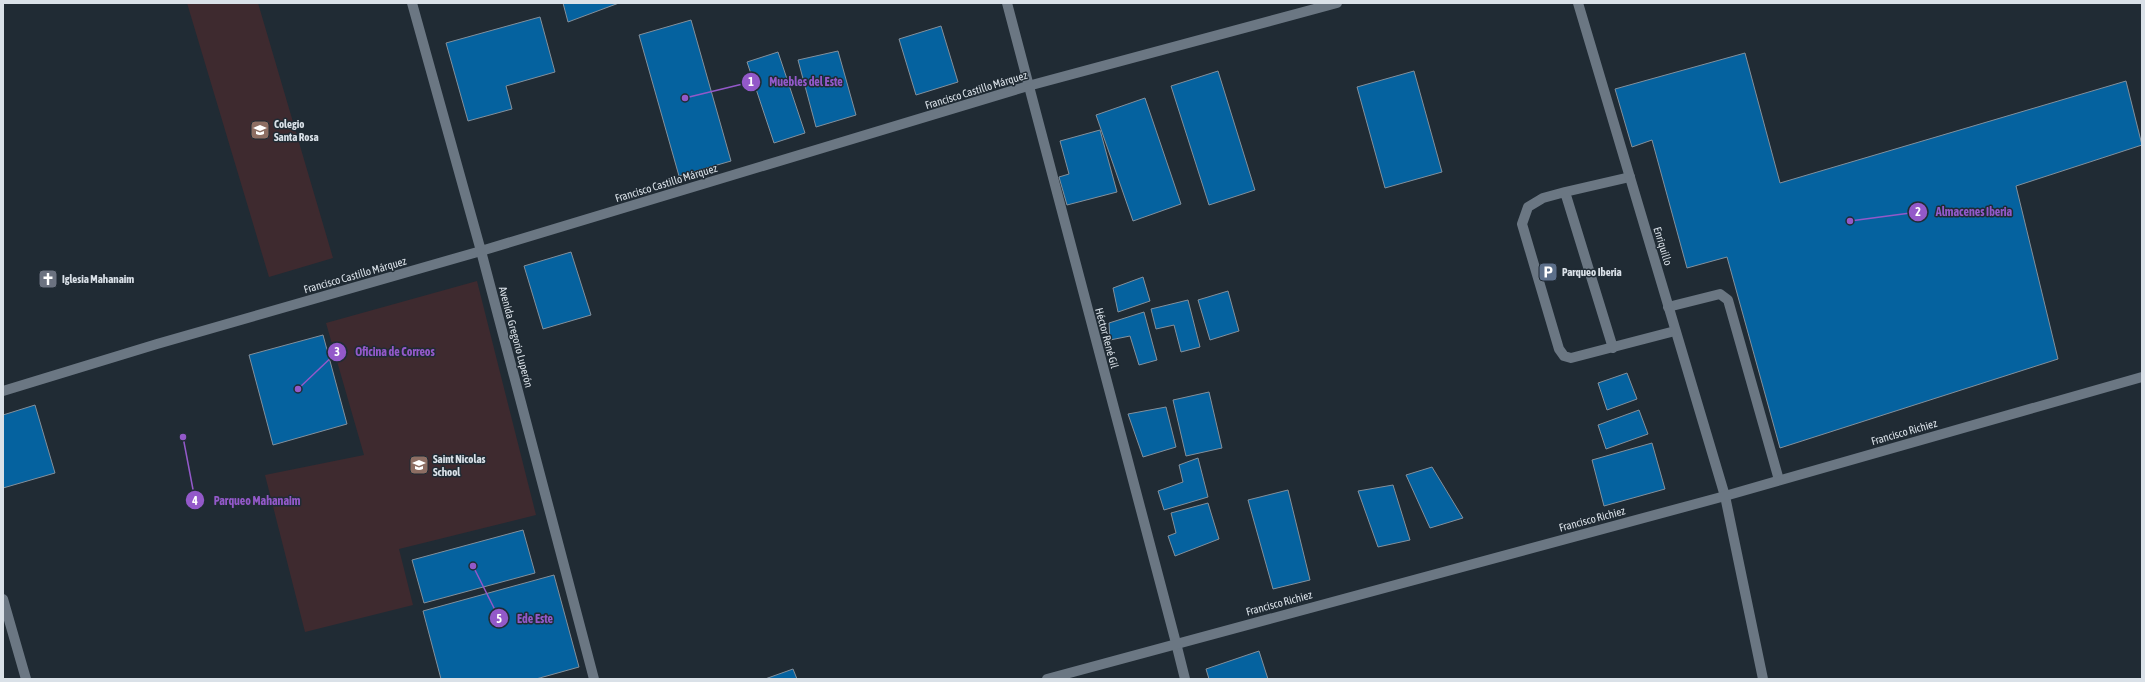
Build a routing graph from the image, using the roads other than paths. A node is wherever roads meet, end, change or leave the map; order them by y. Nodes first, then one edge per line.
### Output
1 (412, 3) edge
2 (1007, 3) edge
3 (1337, 3) edge
4 (1578, 3) edge
5 (1028, 86) junction
6 (1630, 177) junction
7 (1565, 192) junction
8 (481, 251) junction
9 (1668, 307) junction
10 (1675, 331) junction
11 (1612, 348) junction
12 (2142, 377) edge
13 (3, 391) edge
14 (1779, 480) junction
15 (1725, 496) junction
16 (3, 599) edge
17 (1176, 643) junction
18 (26, 679) edge
19 (594, 679) edge
20 (1047, 679) edge
21 (1186, 679) edge
22 (1764, 679) edge

1 - 8 main road, Avenida Gregorio Luperón
2 - 5 main road, Héctor René Gil
3 - 5 main road, Francisco Castillo Márquez
4 - 6 main road, Enriquillo
5 - 8 main road, Francisco Castillo Márquez
5 - 17 main road, Héctor René Gil
6 - 7 main road
6 - 9 main road, Enriquillo
7 - 11 main road
7 - 11 main road
8 - 13 main road, Francisco Castillo Márquez
8 - 19 main road, Avenida Gregorio Luperón
9 - 10 main road, Enriquillo
9 - 14 main road
10 - 11 main road
10 - 15 main road, Enriquillo
12 - 14 main road, Francisco Richiez
14 - 15 main road, Francisco Richiez
15 - 17 main road, Francisco Richiez
15 - 22 main road, Enriquillo
16 - 18 main road
17 - 20 main road, Francisco Richiez
17 - 21 main road, Héctor René Gil

